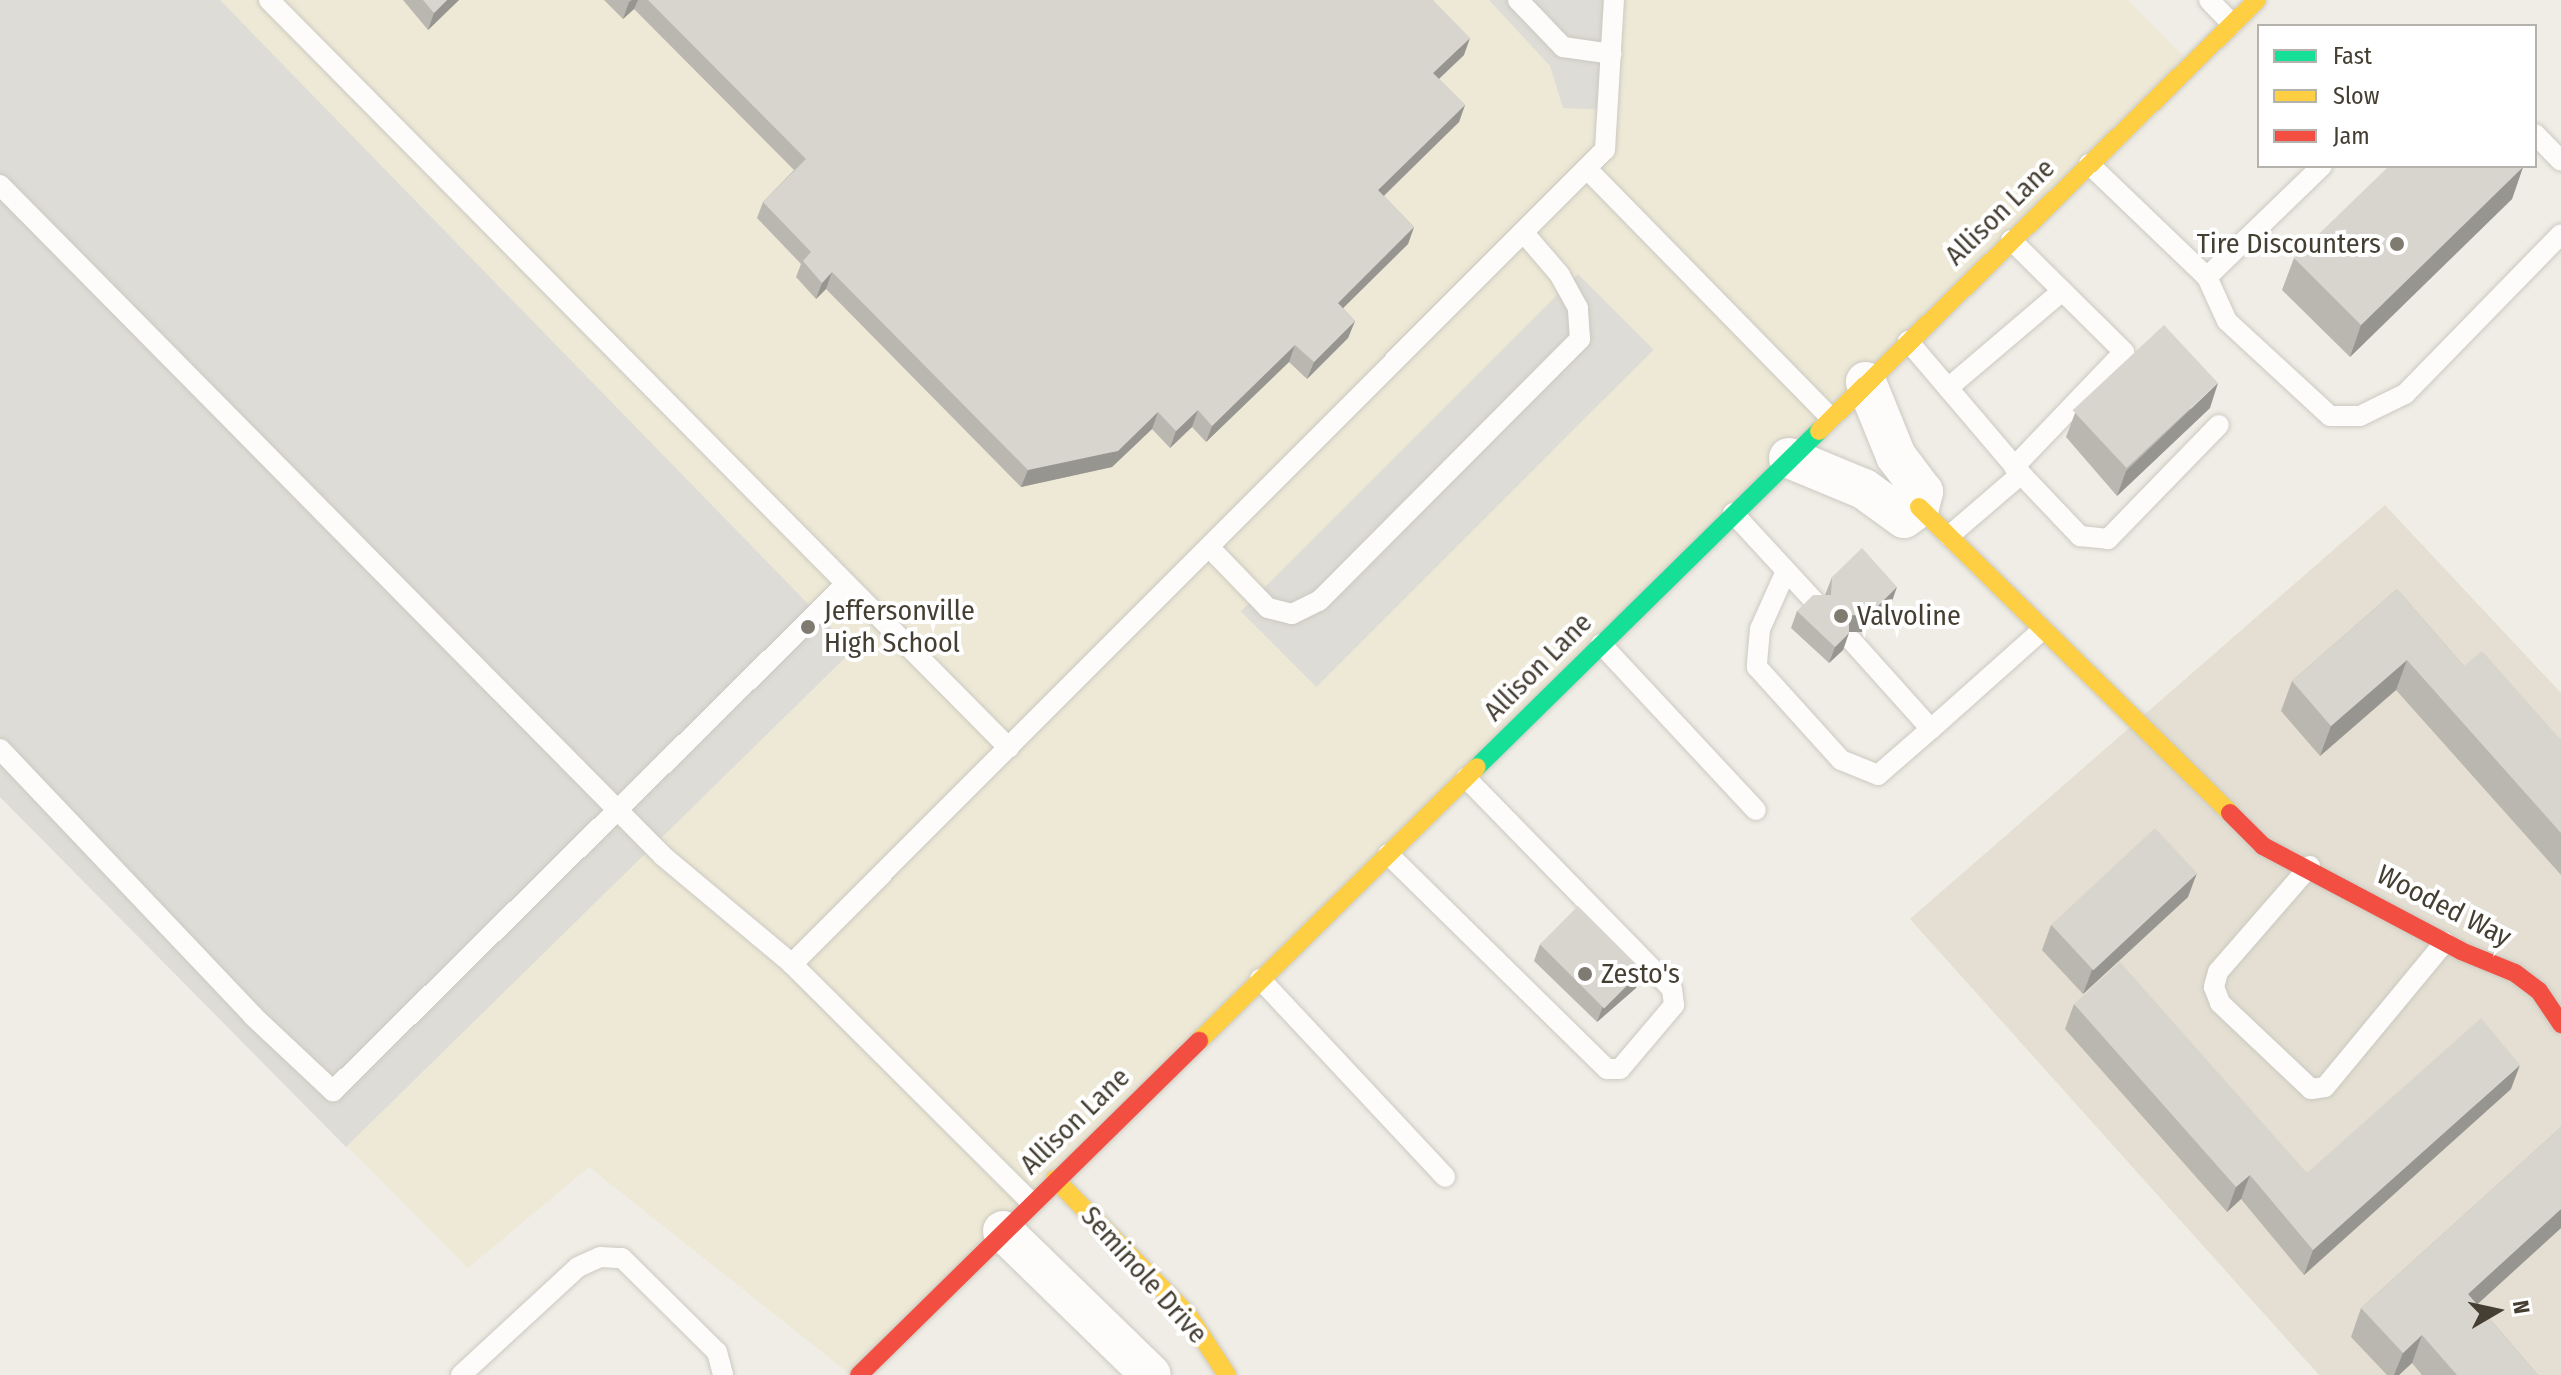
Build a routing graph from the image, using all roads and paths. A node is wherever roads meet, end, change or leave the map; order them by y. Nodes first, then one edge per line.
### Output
1 (269, 0) edge
2 (1518, 0) edge
3 (1614, 0) edge
4 (2209, 0) edge
5 (2257, 0) edge
6 (2232, 24) junction
7 (1612, 54) junction
8 (2537, 136) edge
9 (2561, 161) edge
10 (2089, 164) junction
11 (2320, 168) edge
12 (1587, 169) junction
13 (0, 185) edge
14 (1523, 232) junction
15 (2561, 234) edge
16 (2011, 240) junction
17 (2207, 277) junction
18 (2062, 291) junction
19 (1908, 341) junction
20 (1866, 382) junction
21 (1948, 388) junction
22 (1830, 417) junction
23 (2219, 425) dead end
24 (1789, 458) junction
25 (2018, 470) junction
26 (1919, 507) junction
27 (1733, 513) junction
28 (1949, 536) junction
29 (1209, 547) junction
30 (1786, 571) junction
31 (844, 586) junction
32 (1816, 603) edge
33 (2042, 630) junction
34 (1852, 641) edge
35 (1601, 644) junction
36 (1931, 729) junction
37 (1009, 748) junction
38 (0, 749) edge
39 (1466, 778) junction
40 (619, 810) junction
41 (1756, 810) dead end
42 (1388, 854) junction
43 (2310, 866) junction
44 (2445, 942) junction
45 (792, 964) junction
46 (1260, 979) junction
47 (2561, 1024) edge
48 (1445, 1177) dead end
49 (1055, 1179) junction
50 (1032, 1203) junction
51 (1003, 1231) junction
52 (461, 1375) edge
53 (723, 1375) edge
54 (859, 1375) edge
55 (1151, 1375) edge
56 (1227, 1375) edge

1 - 31 lane
2 - 7 lane
3 - 7 lane
4 - 6 lane
5 - 6 main road, Allison Lane
6 - 10 main road, Allison Lane
7 - 12 lane
8 - 9 lane
10 - 16 main road, Allison Lane
10 - 17 lane
11 - 17 lane
12 - 14 lane
12 - 22 lane
13 - 40 lane
14 - 29 lane
14 - 29 lane
15 - 17 lane
16 - 18 lane
16 - 19 main road, Allison Lane
18 - 21 lane
18 - 25 lane
19 - 20 main road, Allison Lane
19 - 21 lane
20 - 22 main road, Allison Lane
20 - 26 street
21 - 25 lane
22 - 24 main road, Allison Lane
23 - 25 lane
24 - 26 street
24 - 27 main road, Allison Lane
25 - 28 lane
26 - 28 main road, Wooded Way
27 - 30 lane
27 - 35 main road, Allison Lane
28 - 33 main road, Wooded Way
29 - 37 lane
30 - 32 lane
30 - 36 lane
31 - 37 lane
31 - 40 lane
33 - 36 lane
33 - 43 main road, Wooded Way
34 - 36 lane
35 - 39 main road, Allison Lane
35 - 41 lane
37 - 45 lane
38 - 40 lane
39 - 42 main road, Allison Lane
39 - 42 lane
40 - 45 lane
42 - 46 main road, Allison Lane
43 - 44 main road, Wooded Way
43 - 44 lane
44 - 47 main road, Wooded Way
45 - 50 lane
46 - 48 lane
46 - 49 main road, Allison Lane
49 - 50 main road, Allison Lane
49 - 56 main road, Seminole Drive
50 - 51 main road, Allison Lane
51 - 54 main road, Allison Lane
51 - 55 street
52 - 53 lane

